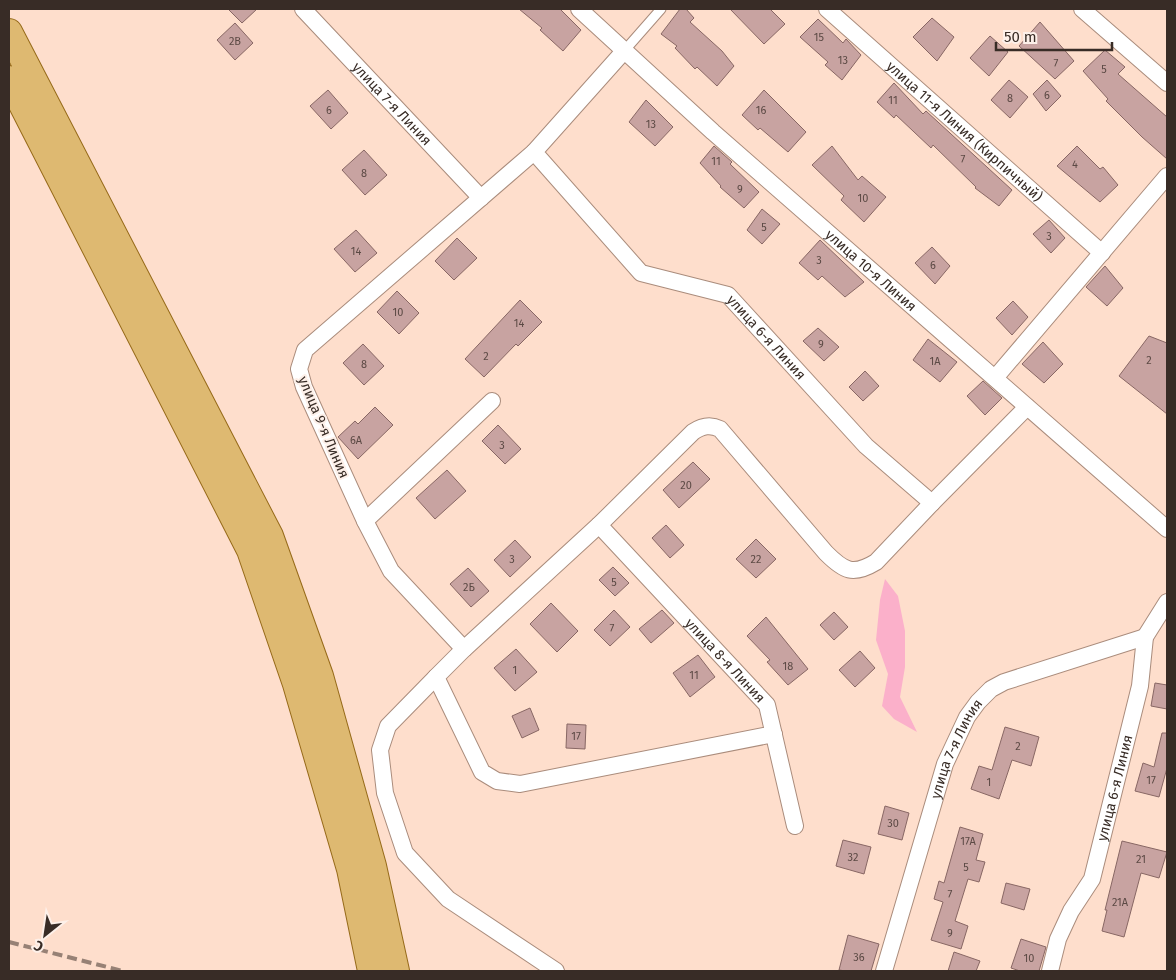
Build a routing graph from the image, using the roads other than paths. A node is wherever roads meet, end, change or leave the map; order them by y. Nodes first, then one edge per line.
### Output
1 (303, 9) edge
2 (579, 9) edge
3 (661, 9) edge
4 (827, 9) edge
5 (1082, 9) edge
6 (9, 32) edge
7 (625, 50) junction
8 (9, 79) edge
9 (1167, 83) edge
10 (534, 152) junction
11 (1167, 176) edge
12 (481, 198) junction
13 (1102, 253) junction
14 (995, 378) junction
15 (492, 401) dead end
16 (1027, 407) junction
17 (932, 503) junction
18 (365, 521) junction
19 (599, 525) junction
20 (1167, 530) edge
21 (1167, 602) edge
22 (1145, 637) junction
23 (464, 649) junction
24 (436, 677) junction
25 (308, 680) junction
26 (774, 734) junction
27 (795, 826) dead end
28 (371, 971) edge
29 (396, 971) edge
30 (556, 971) edge
31 (884, 971) edge
32 (1050, 971) edge

1 - 12 street, улица 7-я Линия
2 - 7 street, улица 10-я Линия
3 - 7 lane
4 - 13 street, улица 11-я Линия (Кирпичный)
5 - 9 street
6 - 25 main road
7 - 10 street
7 - 14 street, улица 10-я Линия
8 - 25 main road
10 - 12 street, улица 9-я Линия
10 - 17 street, улица 6-я Линия
11 - 13 street
12 - 18 street, улица 9-я Линия
13 - 14 street
14 - 16 street, улица 10-я Линия
15 - 18 street
16 - 17 street
16 - 20 street, улица 10-я Линия
17 - 19 street
18 - 23 street, улица 9-я Линия
19 - 23 street
19 - 26 street, улица 8-я Линия
21 - 22 street, улица 6-я Линия
22 - 31 street, улица 7-я Линия
22 - 32 street, улица 6-я Линия
23 - 24 street
24 - 26 street
24 - 30 street
25 - 28 main road
25 - 29 main road
26 - 27 street, улица 8-я Линия

